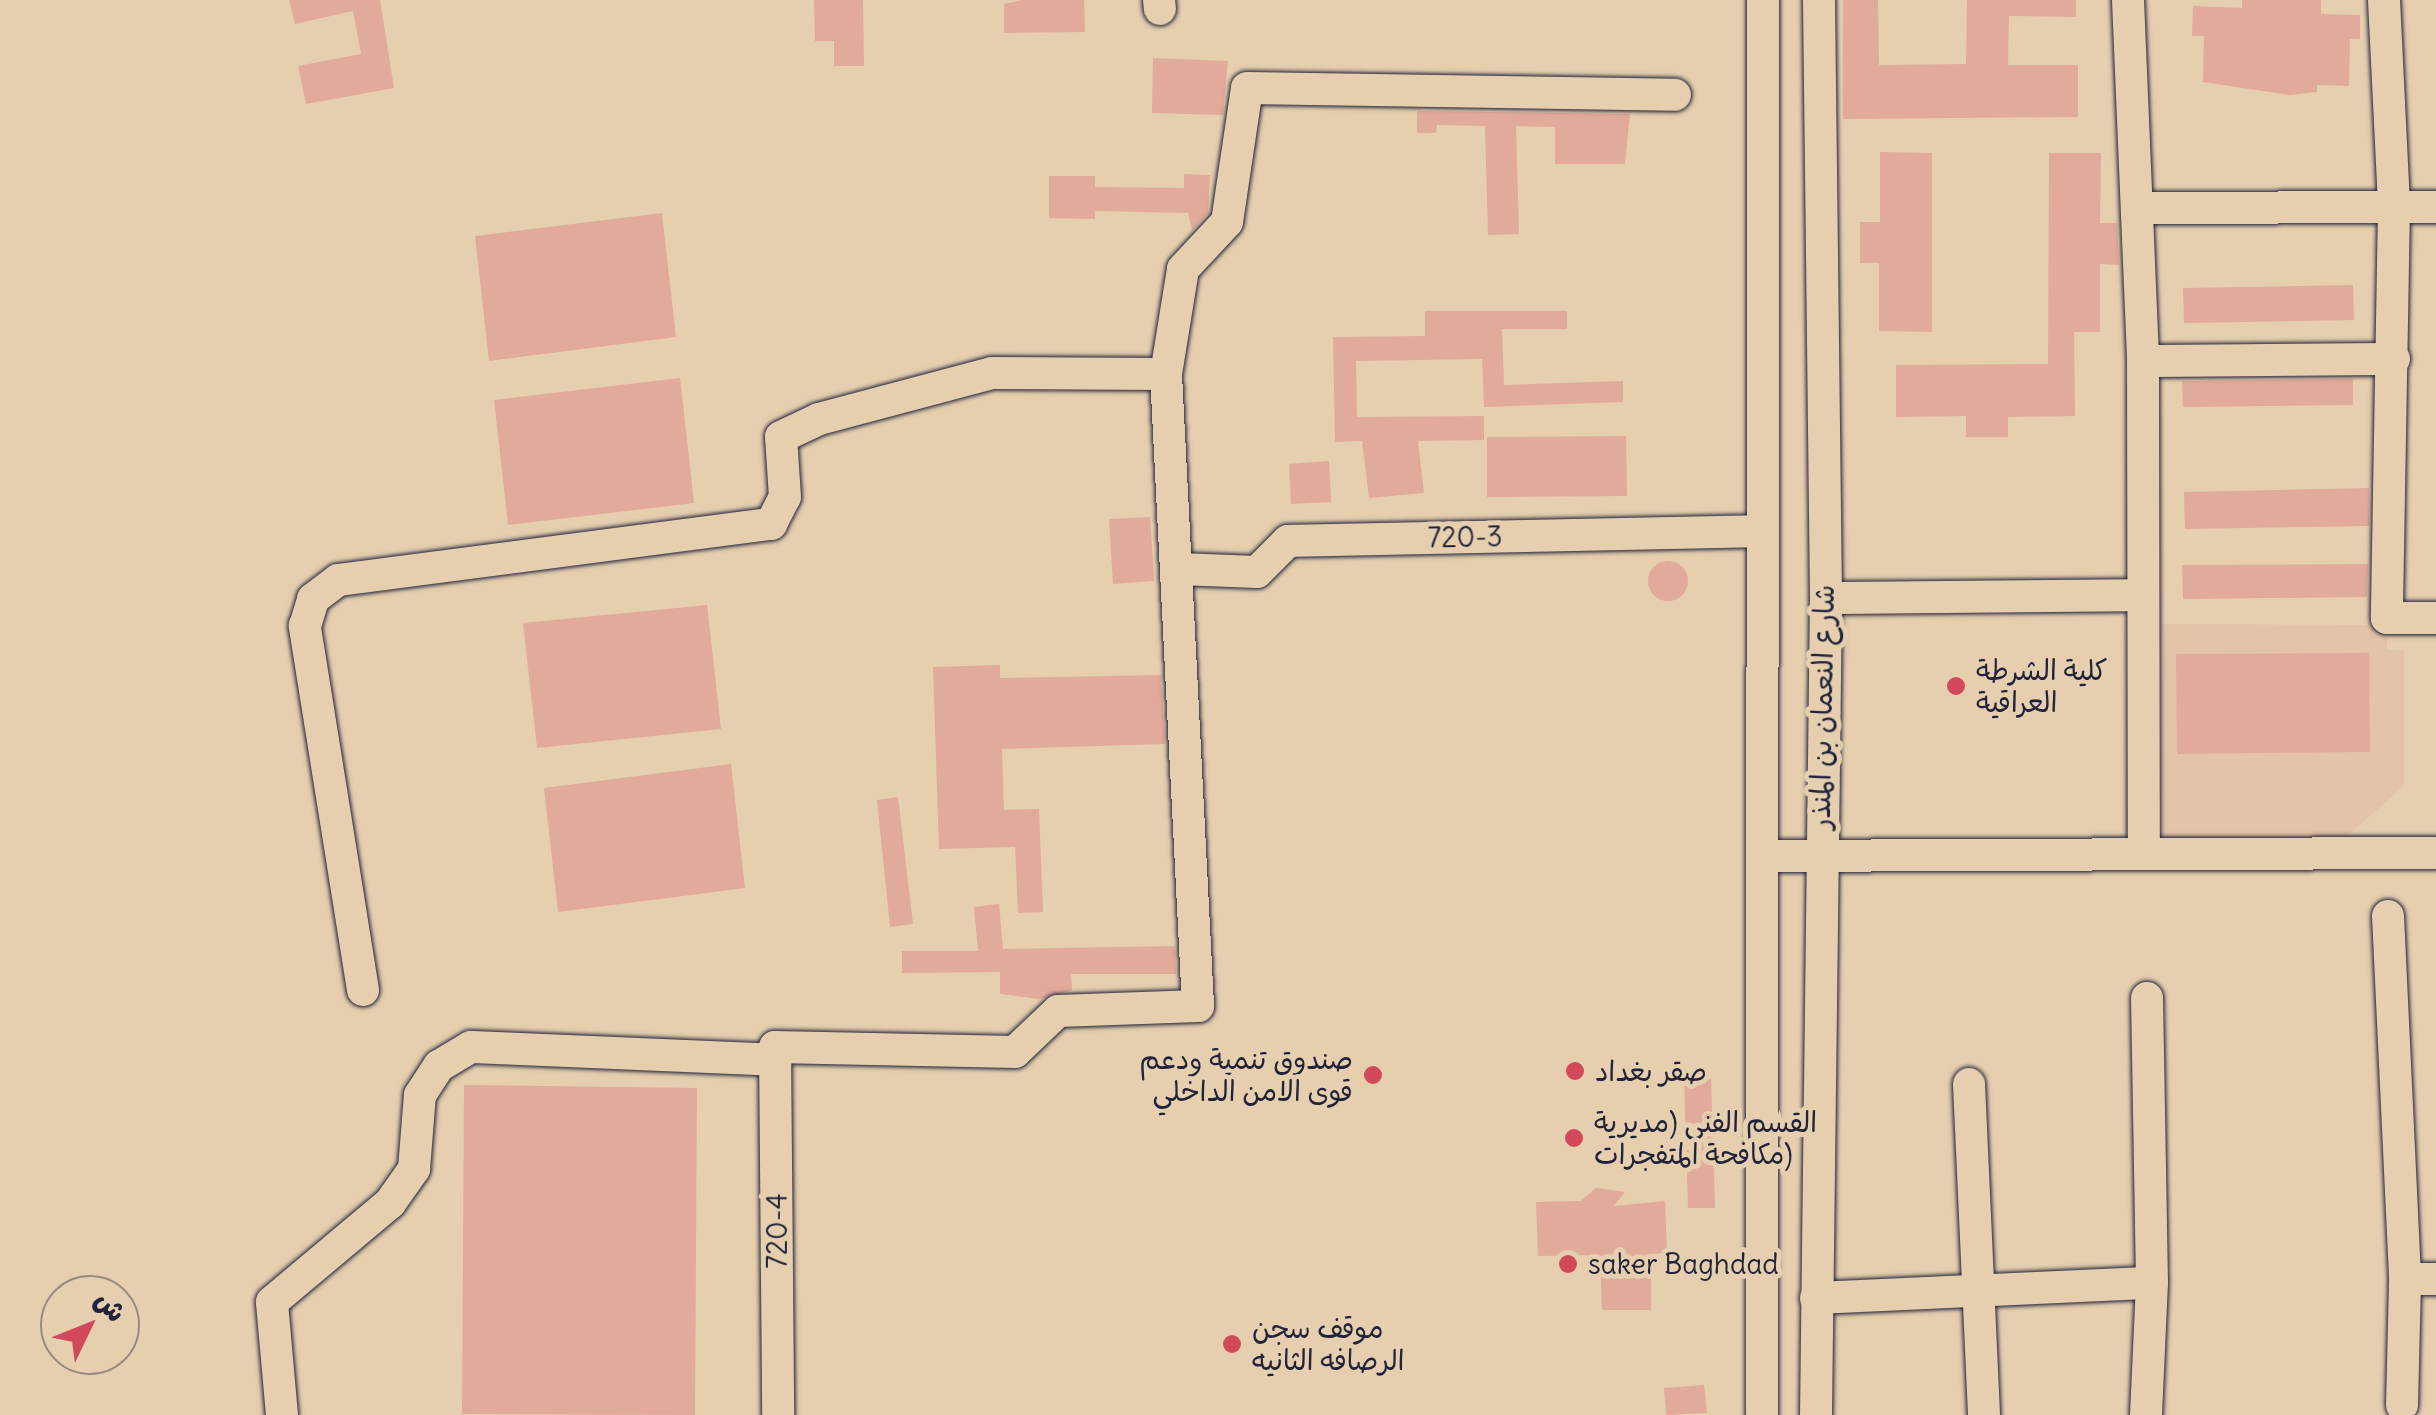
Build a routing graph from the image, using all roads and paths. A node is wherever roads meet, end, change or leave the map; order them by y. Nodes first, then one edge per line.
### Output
1 (1819, 0) edge
2 (2128, 0) edge
3 (2384, 0) edge
4 (1763, 13) edge
5 (1819, 34) junction
6 (1675, 95) dead end
7 (2394, 207) junction
8 (2436, 207) edge
9 (2137, 208) junction
10 (2394, 358) junction
11 (2143, 361) junction
12 (1166, 374) junction
13 (1762, 531) junction
14 (1179, 569) junction
15 (2142, 595) junction
16 (1826, 598) junction
17 (2436, 618) edge
18 (2144, 852) junction
19 (2436, 853) edge
20 (1819, 854) junction
21 (1762, 856) junction
22 (2388, 916) dead end
23 (364, 990) dead end
24 (2148, 998) dead end
25 (776, 1054) junction
26 (1969, 1084) dead end
27 (2420, 1279) edge
28 (2152, 1283) junction
29 (1976, 1295) junction
30 (1816, 1298) junction
31 (2402, 1405) dead end
32 (282, 1415) edge
33 (778, 1415) edge
34 (1762, 1415) edge
35 (1816, 1415) edge
36 (1984, 1415) edge
37 (2146, 1415) edge

1 - 5 street, شارع النعمان بن المنذر
2 - 9 street
3 - 7 street
4 - 5 street
4 - 13 street, شارع النعمان بن المنذر
5 - 16 street, شارع النعمان بن المنذر
6 - 12 street
7 - 8 street
7 - 9 street
7 - 10 street
9 - 11 street
10 - 11 street
10 - 17 street
11 - 15 street
12 - 14 street
12 - 23 street
13 - 14 street, 720-3
13 - 21 street, شارع النعمان بن المنذر
14 - 25 street
15 - 16 street
15 - 18 street
16 - 20 street, شارع النعمان بن المنذر
18 - 19 street
18 - 20 street
20 - 21 street
20 - 30 street, شارع النعمان بن المنذر
21 - 34 street, شارع النعمان بن المنذر
22 - 27 street
24 - 28 street
25 - 32 street
25 - 33 street, 720-4
26 - 29 street
27 - 31 street
28 - 29 street
28 - 37 street
29 - 30 street
29 - 36 street
30 - 35 street, شارع النعمان بن المنذر

